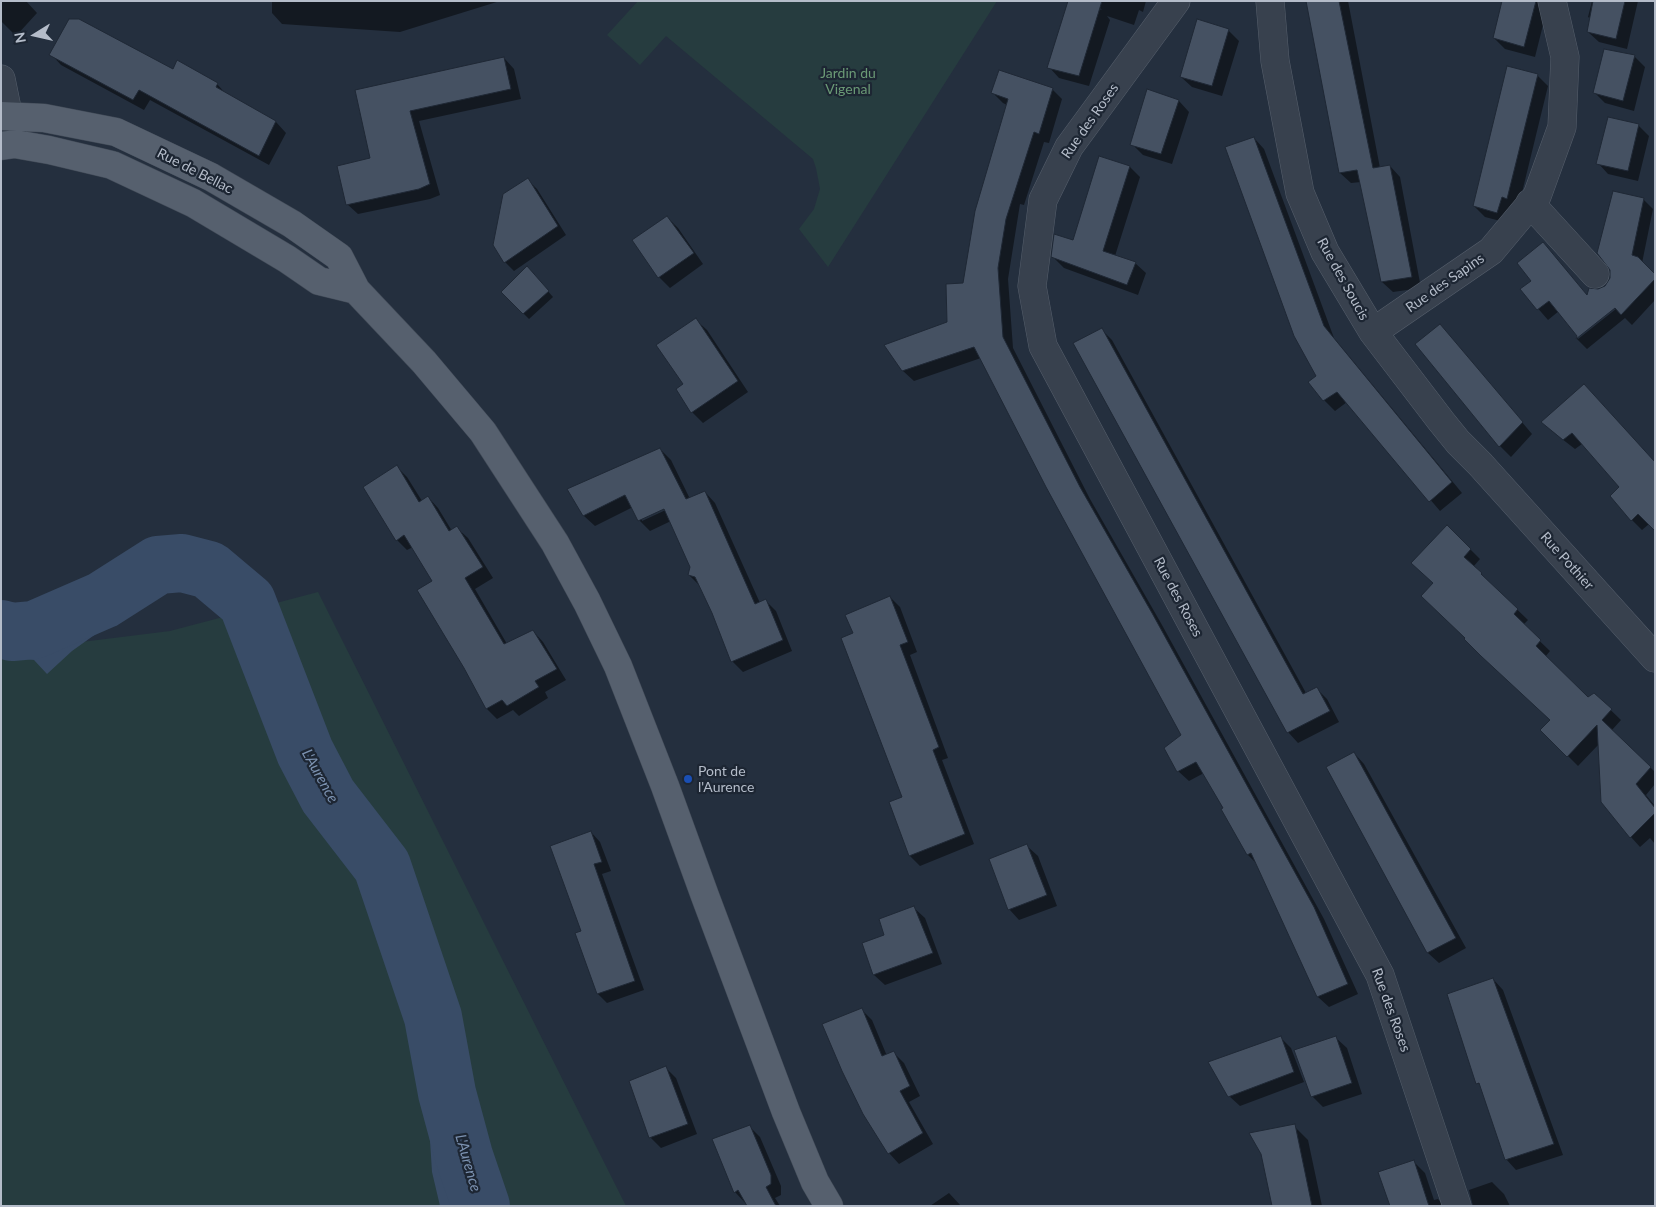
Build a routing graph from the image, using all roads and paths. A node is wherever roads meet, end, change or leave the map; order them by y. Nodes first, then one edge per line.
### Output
1 (1176, 1) edge
2 (1270, 1) edge
3 (1552, 1) edge
4 (1, 79) edge
5 (5, 116) edge
6 (8, 145) edge
7 (1530, 203) junction
8 (1595, 274) dead end
9 (356, 290) junction
10 (1373, 332) junction
11 (1480, 464) joint
12 (1655, 658) edge
13 (829, 1206) edge
14 (1457, 1206) edge

1 - 14 street, Rue des Roses
2 - 10 street, Rue des Soucis
3 - 7 street, Rue des Sapins
4 - 5 street
5 - 6 street
5 - 9 main road, Rue de Bellac
6 - 9 main road
7 - 8 street
7 - 10 street, Rue des Sapins
9 - 13 main road, Rue de Bellac
10 - 11 street, Rue des Soucis
11 - 12 street, Rue Pothier

